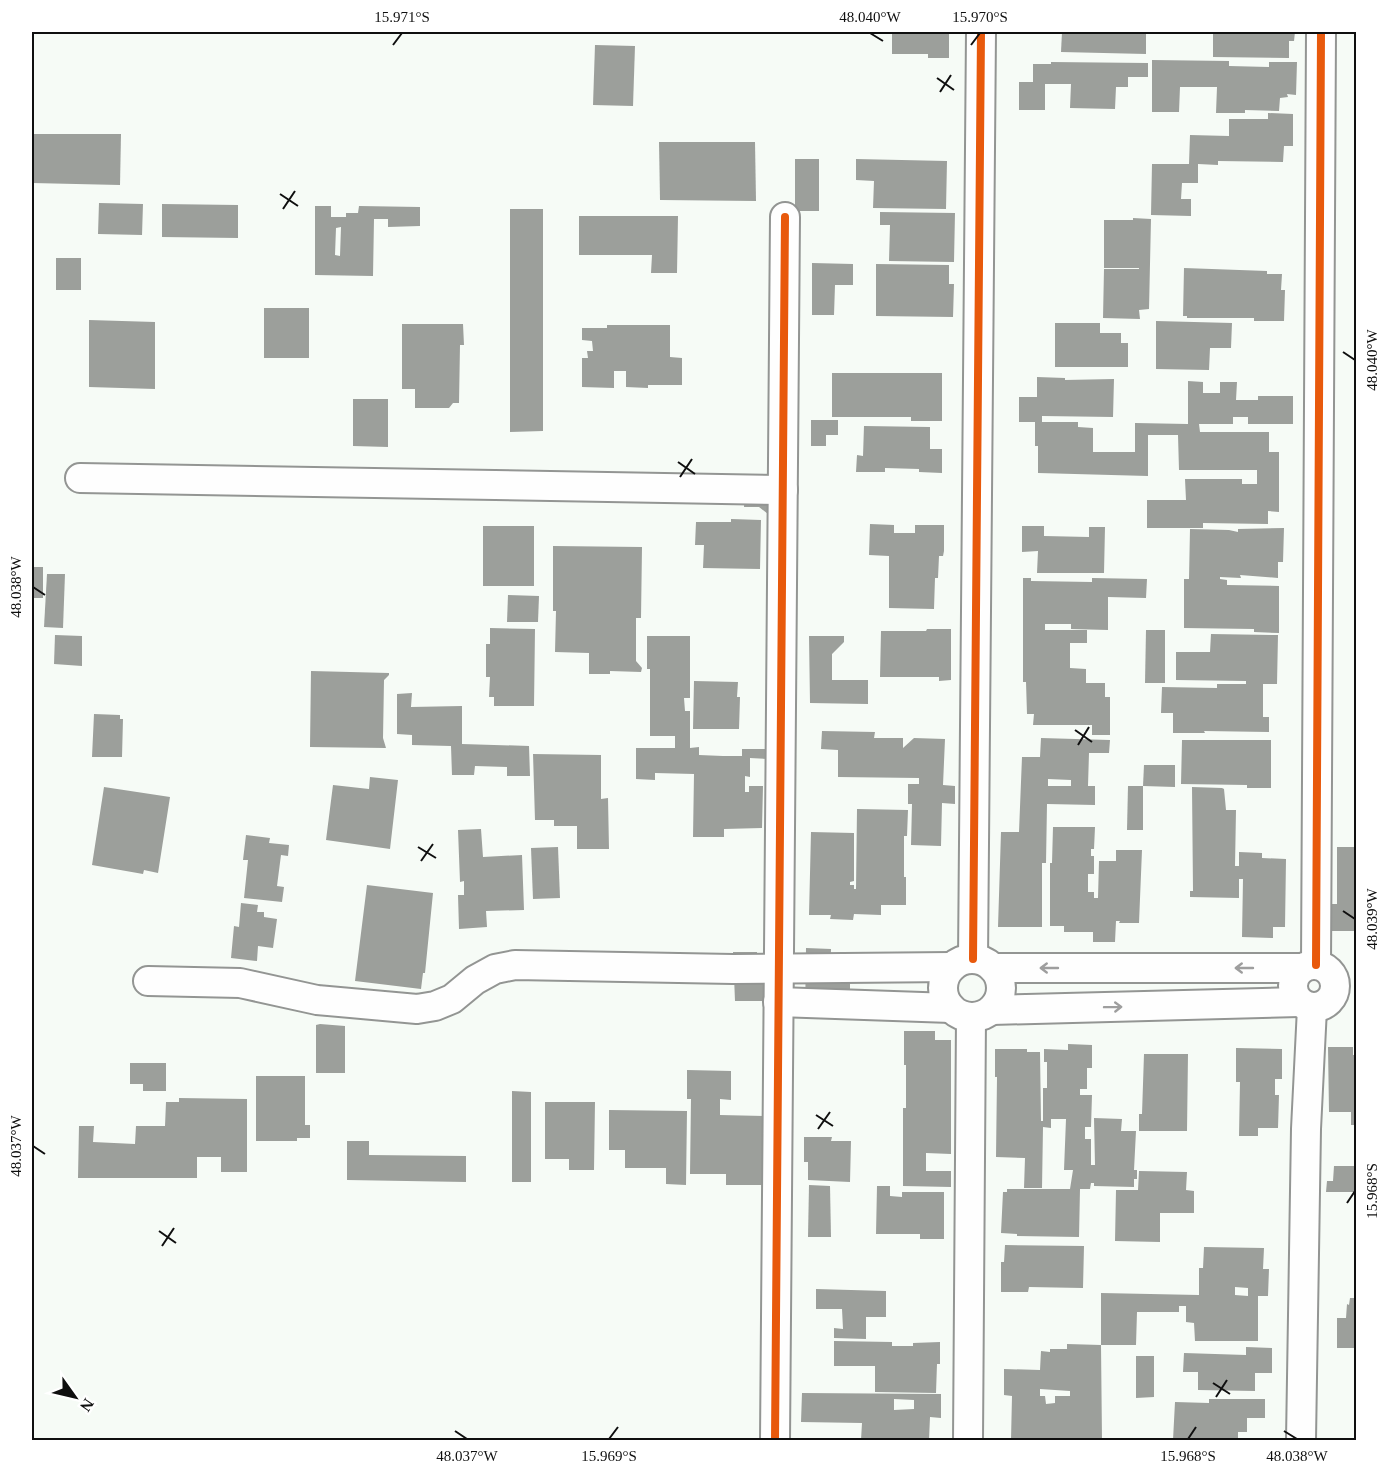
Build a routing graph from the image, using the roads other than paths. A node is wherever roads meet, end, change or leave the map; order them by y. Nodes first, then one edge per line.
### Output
1 (981, 32) edge
2 (1321, 32) edge
3 (785, 217) dead end
4 (80, 478) dead end
5 (783, 490) junction
6 (973, 965) junction
7 (870, 968) junction
8 (779, 969) junction
9 (1328, 975) edge
10 (148, 981) dead end
11 (778, 1002) junction
12 (871, 1005) junction
13 (1305, 1005) junction
14 (971, 1012) junction
15 (775, 1440) edge
16 (968, 1440) edge
17 (1301, 1440) edge

1 - 6 street
2 - 9 street
3 - 5 street
4 - 5 street
5 - 8 street
6 - 7 street
9 -> 6 street
6 - 14 street
6 - 14 street
7 - 8 street
7 - 12 street
8 - 10 street
8 - 11 street
9 - 13 street
9 - 13 street
11 - 12 street
11 - 15 street
12 - 14 street
14 -> 13 street
13 - 17 street
14 - 16 street

